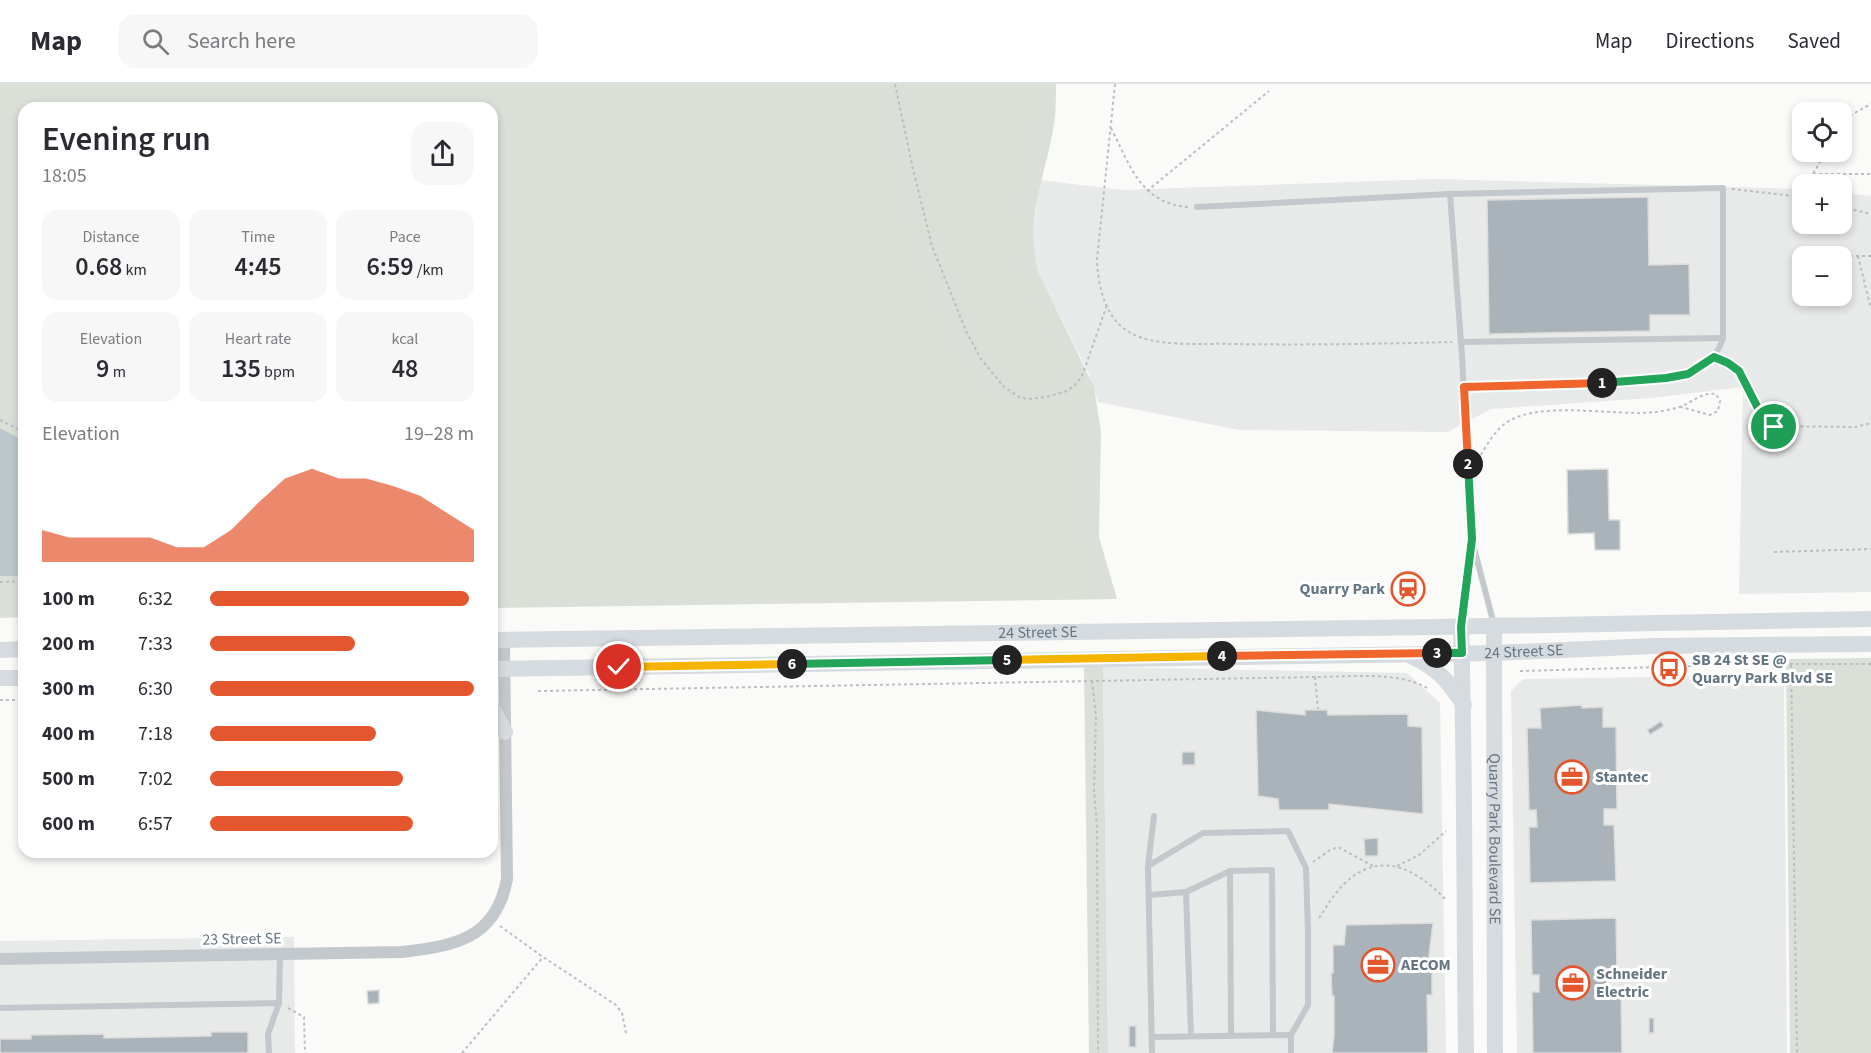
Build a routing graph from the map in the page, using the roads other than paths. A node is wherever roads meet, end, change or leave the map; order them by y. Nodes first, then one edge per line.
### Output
1 (1450, 194) junction
2 (1197, 207) road end
3 (1724, 338) junction
4 (1461, 342) junction
5 (1464, 387) junction
6 (1472, 539) junction
7 (1871, 619) edge
8 (1494, 625) junction
9 (1461, 627) junction
10 (498, 640) edge
11 (1871, 644) edge
12 (18, 649) edge
13 (0, 650) edge
14 (1462, 653) junction
15 (1494, 653) junction
16 (1405, 654) junction
17 (498, 669) edge
18 (0, 678) edge
19 (18, 678) edge
20 (1464, 705) junction
21 (498, 720) edge
22 (504, 732) junction
23 (1154, 816) dead end
24 (1148, 866) junction
25 (1230, 871) junction
26 (1186, 892) junction
27 (1149, 895) junction
28 (280, 955) junction
29 (0, 959) edge
30 (279, 1003) junction
31 (0, 1008) edge
32 (1273, 1035) junction
33 (1291, 1035) junction
34 (1191, 1036) junction
35 (1231, 1036) junction
36 (1152, 1037) junction
37 (269, 1053) edge
38 (1152, 1053) edge
39 (1291, 1053) edge
40 (1466, 1053) edge
41 (1495, 1053) edge

1 - 2 lane
1 - 3 lane
1 - 4 lane
3 - 4 lane
3 - 5 lane
4 - 5 lane
5 - 6 lane
6 - 8 lane
6 - 9 lane
7 - 8 main road, 24 Street SE
8 - 9 main road, 24 Street SE
8 - 15 main road, Quarry Park Boulevard SE
9 - 10 main road, 24 Street SE
9 - 14 main road, Quarry Park Boulevard SE
10 - 17 street, 23 Street SE
11 - 15 main road, 24 Street SE
12 - 13 main road
14 - 15 main road, 24 Street SE
14 - 16 main road, 24 Street SE
14 - 20 main road, Quarry Park Boulevard SE
15 - 41 main road, Quarry Park Boulevard SE
16 - 17 main road, 24 Street SE
16 - 20 main road
17 - 22 street, 23 Street SE
18 - 19 main road
20 - 40 main road, Quarry Park Boulevard SE
21 - 22 main road
22 - 28 street, 23 Street SE
23 - 24 lane
24 - 27 lane
24 - 33 lane
25 - 26 lane
25 - 32 lane
25 - 35 lane
26 - 27 lane
26 - 34 lane
27 - 36 lane
28 - 29 street, 23 Street SE
28 - 30 lane
30 - 31 lane
30 - 37 lane
32 - 33 lane
32 - 35 lane
33 - 39 lane
34 - 35 lane
34 - 36 lane
36 - 38 lane

